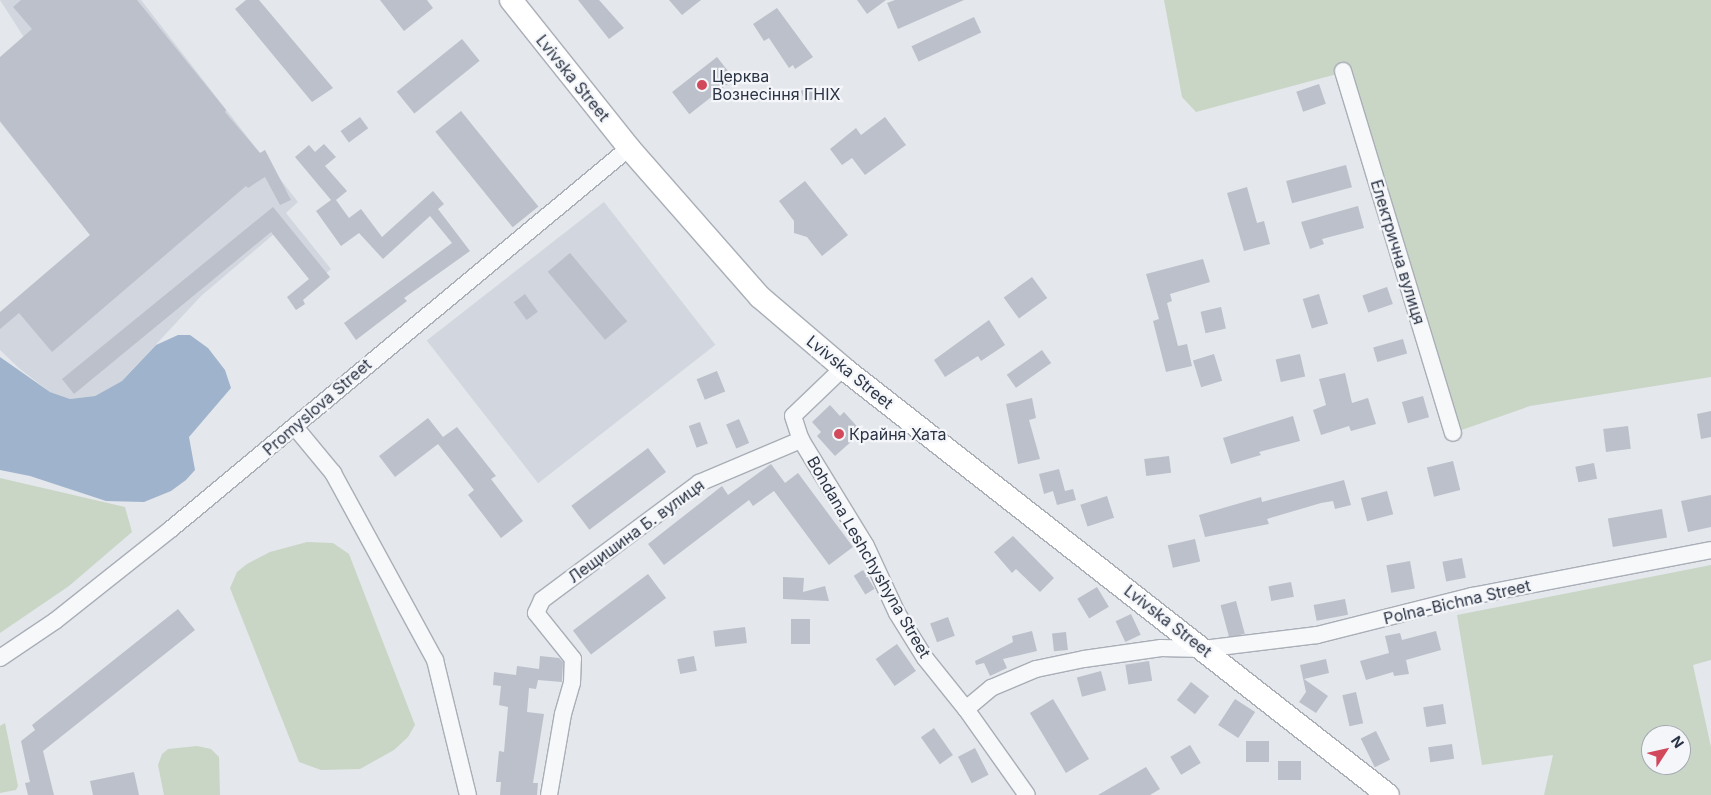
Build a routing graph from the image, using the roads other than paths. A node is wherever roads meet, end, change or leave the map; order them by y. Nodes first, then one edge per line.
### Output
1 (511, 0) edge
2 (1343, 71) dead end
3 (629, 148) junction
4 (843, 368) junction
5 (295, 427) junction
6 (1453, 433) dead end
7 (801, 440) junction
8 (1711, 550) edge
9 (1203, 648) junction
10 (0, 658) edge
11 (966, 709) junction
12 (468, 795) edge
13 (549, 795) edge
14 (1027, 795) edge
15 (1388, 795) edge

1 - 3 main road, Lvivska Street
2 - 6 street, Електрична вулиця
3 - 4 main road, Lvivska Street
3 - 5 street, Promyslova Street
4 - 7 street, Bohdana Leshchyshyna Street
4 - 9 main road, Lvivska Street
5 - 10 street, Promyslova Street
5 - 12 street
7 - 11 street, Bohdana Leshchyshyna Street
7 - 13 street, Лещишина Б. вулиця
8 - 9 street, Polna-Bichna Street
9 - 11 street
9 - 15 main road, Lvivska Street
11 - 14 street, Bohdana Leshchyshyna Street

